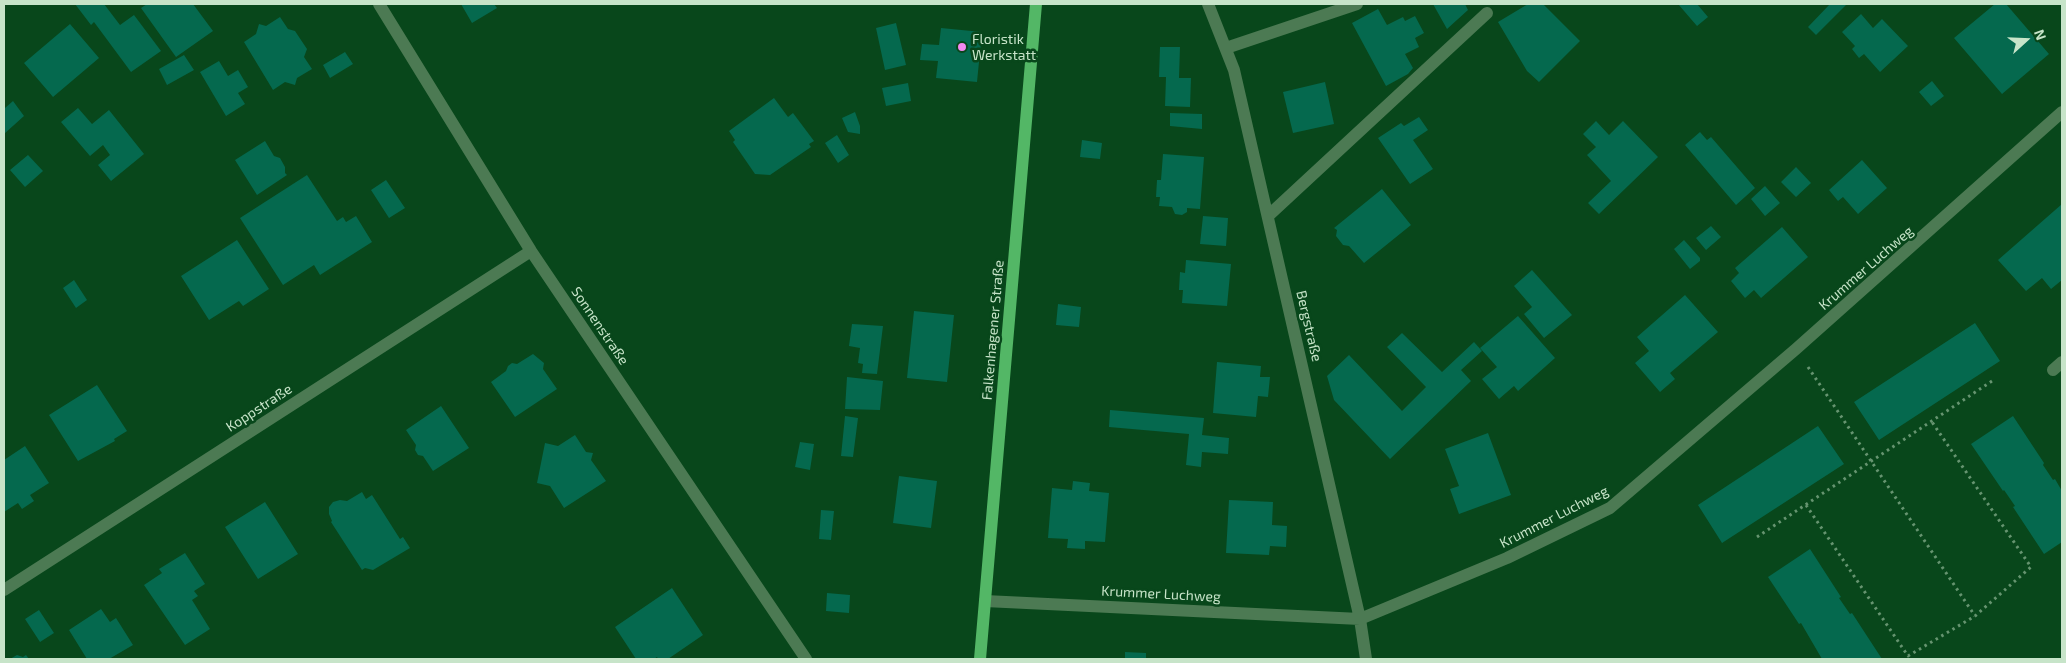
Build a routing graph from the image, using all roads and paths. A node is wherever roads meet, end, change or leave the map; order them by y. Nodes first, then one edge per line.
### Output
1 (379, 4) edge
2 (1036, 4) edge
3 (1208, 4) edge
4 (1357, 4) edge
5 (1487, 13) dead end
6 (1226, 48) junction
7 (2062, 112) edge
8 (1268, 216) junction
9 (531, 251) junction
10 (1796, 350) junction
11 (1992, 381) dead end
12 (1932, 422) junction
13 (1872, 462) junction
14 (1806, 505) junction
15 (1757, 537) dead end
16 (4, 590) edge
17 (985, 601) junction
18 (1975, 616) junction
19 (1360, 619) junction
20 (806, 659) edge
21 (980, 659) edge
22 (1366, 659) edge

1 - 9 street, Sonnenstraße
2 - 17 main road, Falkenhagener Straße
3 - 6 street, Bergstraße
4 - 6 street
5 - 8 street
6 - 8 street, Bergstraße
7 - 10 street, Krummer Luchweg
8 - 19 street, Bergstraße
9 - 16 street, Koppstraße
9 - 20 street, Sonnenstraße
10 - 13 path
10 - 19 street, Krummer Luchweg
11 - 12 path
12 - 13 path
12 - 18 path
13 - 14 path
13 - 18 path
14 - 15 path
14 - 18 path
17 - 19 street, Krummer Luchweg
17 - 21 main road, Falkenhagener Straße
19 - 22 street, Bergstraße

